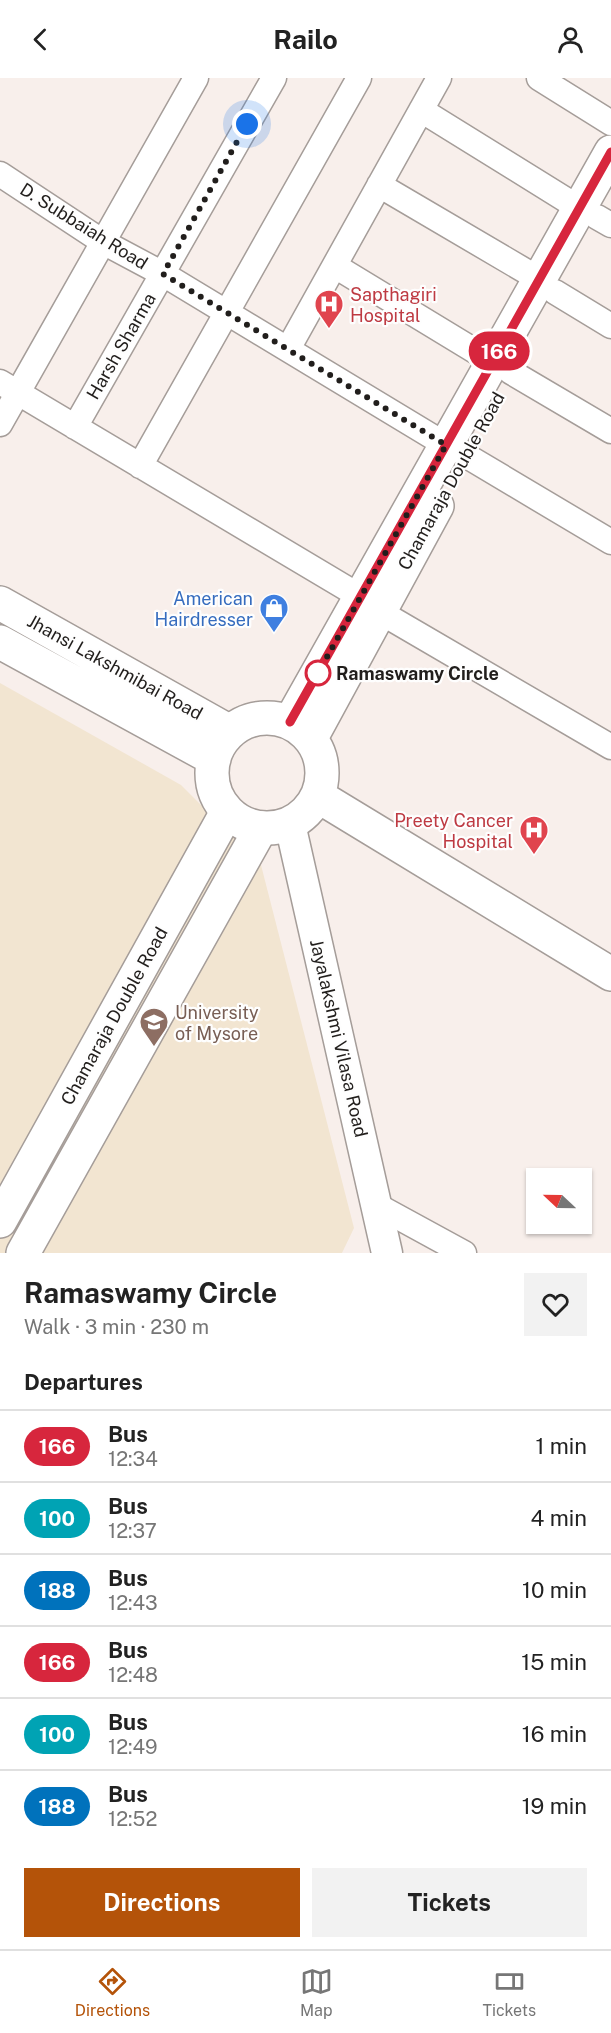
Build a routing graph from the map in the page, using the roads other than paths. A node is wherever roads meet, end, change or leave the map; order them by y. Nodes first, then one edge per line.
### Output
1 (274, 78) edge
2 (359, 78) edge
3 (439, 78) edge
4 (539, 78) edge
5 (188, 81) edge
6 (420, 110) junction
7 (611, 123) edge
8 (611, 152) edge
9 (3, 184) edge
10 (379, 185) junction
11 (600, 211) edge
12 (103, 242) junction
13 (335, 266) junction
14 (163, 274) junction
15 (547, 286) junction
16 (227, 312) junction
17 (611, 326) edge
18 (288, 349) junction
19 (502, 367) junction
20 (9, 388) edge
21 (0, 424) edge
22 (75, 427) junction
23 (611, 431) edge
24 (455, 450) junction
25 (140, 466) junction
26 (611, 542) edge
27 (0, 603) edge
28 (370, 605) junction
29 (0, 642) edge
30 (301, 730) junction
31 (222, 745) junction
32 (611, 747) edge
33 (318, 796) junction
34 (227, 812) junction
35 (275, 826) junction
36 (611, 974) edge
37 (376, 1205) junction
38 (0, 1221) edge
39 (23, 1253) edge
40 (387, 1253) edge
41 (464, 1253) edge

1 - 14 street, Harsh Sharma
2 - 16 street
3 - 6 street
4 - 7 street
5 - 12 street
6 - 10 street
6 - 11 street
8 - 11 main road, Chamaraja Double Road
9 - 12 street, D. Subbaiah Road
10 - 13 street
10 - 15 street
11 - 15 main road, Chamaraja Double Road
12 - 14 street, D. Subbaiah Road
12 - 20 street
13 - 18 street
13 - 19 street
14 - 16 street, D. Subbaiah Road
14 - 22 street, Harsh Sharma
15 - 17 street
15 - 19 main road, Chamaraja Double Road
16 - 18 street, D. Subbaiah Road
16 - 25 street
18 - 24 street, D. Subbaiah Road
19 - 23 street
19 - 24 main road, Chamaraja Double Road
20 - 21 street
20 - 22 street
22 - 25 street
24 - 26 street, D. Subbaiah Road
24 - 28 main road, Chamaraja Double Road
25 - 28 street
27 - 31 main road, Jhansi Lakshmibai Road
28 - 30 main road, Chamaraja Double Road
28 - 32 street
29 - 31 main road, Jhansi Lakshmibai Road
30 - 31 main road
30 - 33 main road
31 - 34 main road
33 - 35 main road
33 - 36 main road
34 - 35 main road
34 - 38 main road, Chamaraja Double Road
35 - 37 street, Jayalakshmi Vilasa Road
35 - 39 main road, Chamaraja Double Road
37 - 40 street, Jayalakshmi Vilasa Road
37 - 41 street

